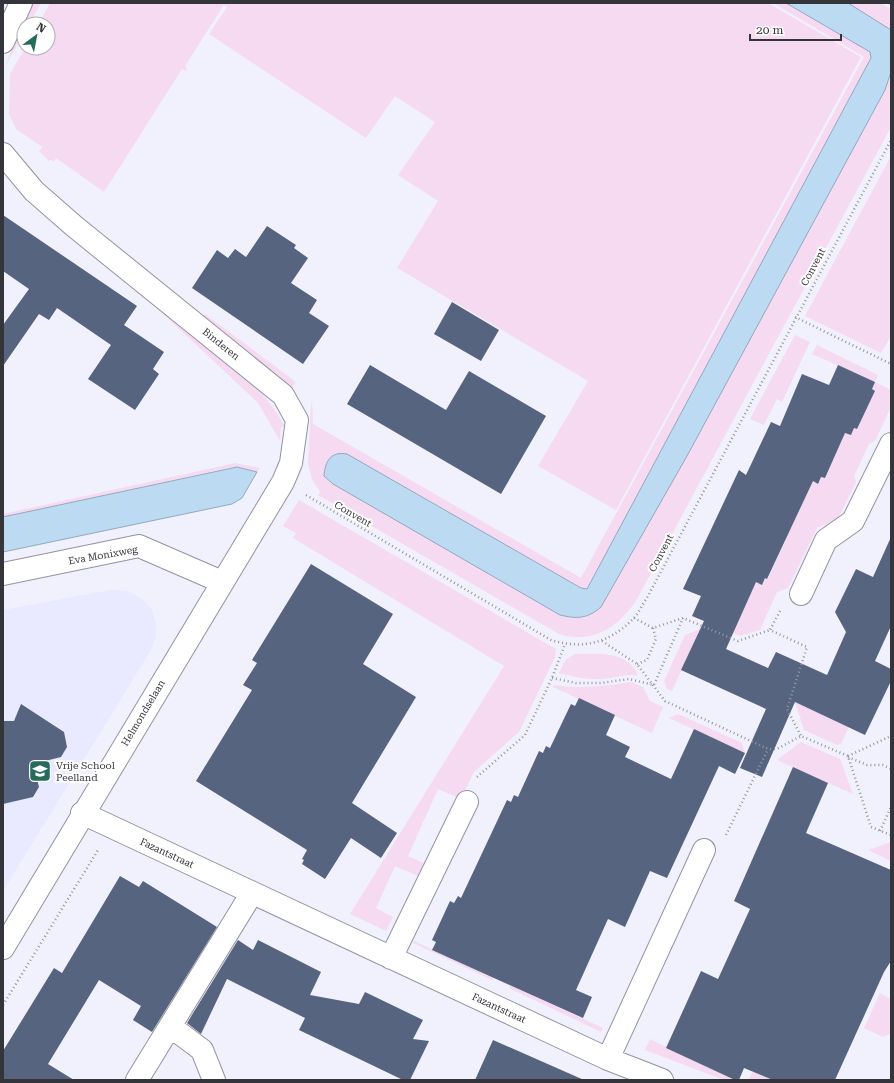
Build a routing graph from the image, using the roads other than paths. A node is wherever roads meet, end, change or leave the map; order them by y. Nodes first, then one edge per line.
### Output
1 (21, 3) edge
2 (3, 42) edge
3 (3, 154) edge
4 (891, 444) edge
5 (3, 574) edge
6 (222, 582) junction
7 (801, 594) road end
8 (467, 802) road end
9 (82, 813) junction
10 (704, 850) road end
11 (252, 893) junction
12 (3, 948) edge
13 (390, 958) junction
14 (170, 1026) junction
15 (608, 1059) junction
16 (137, 1080) edge
17 (214, 1080) edge
18 (662, 1080) edge

1 - 2 street
3 - 6 street, Binderen
4 - 7 street
5 - 6 street, Eva Monixweg
6 - 9 street, Helmondselaan
8 - 13 street
9 - 11 street, Fazantstraat
9 - 12 street, Helmondselaan
10 - 15 street
11 - 13 street, Fazantstraat
11 - 14 street
13 - 15 street, Fazantstraat
14 - 16 street
14 - 17 street
15 - 18 street, Fazantstraat

